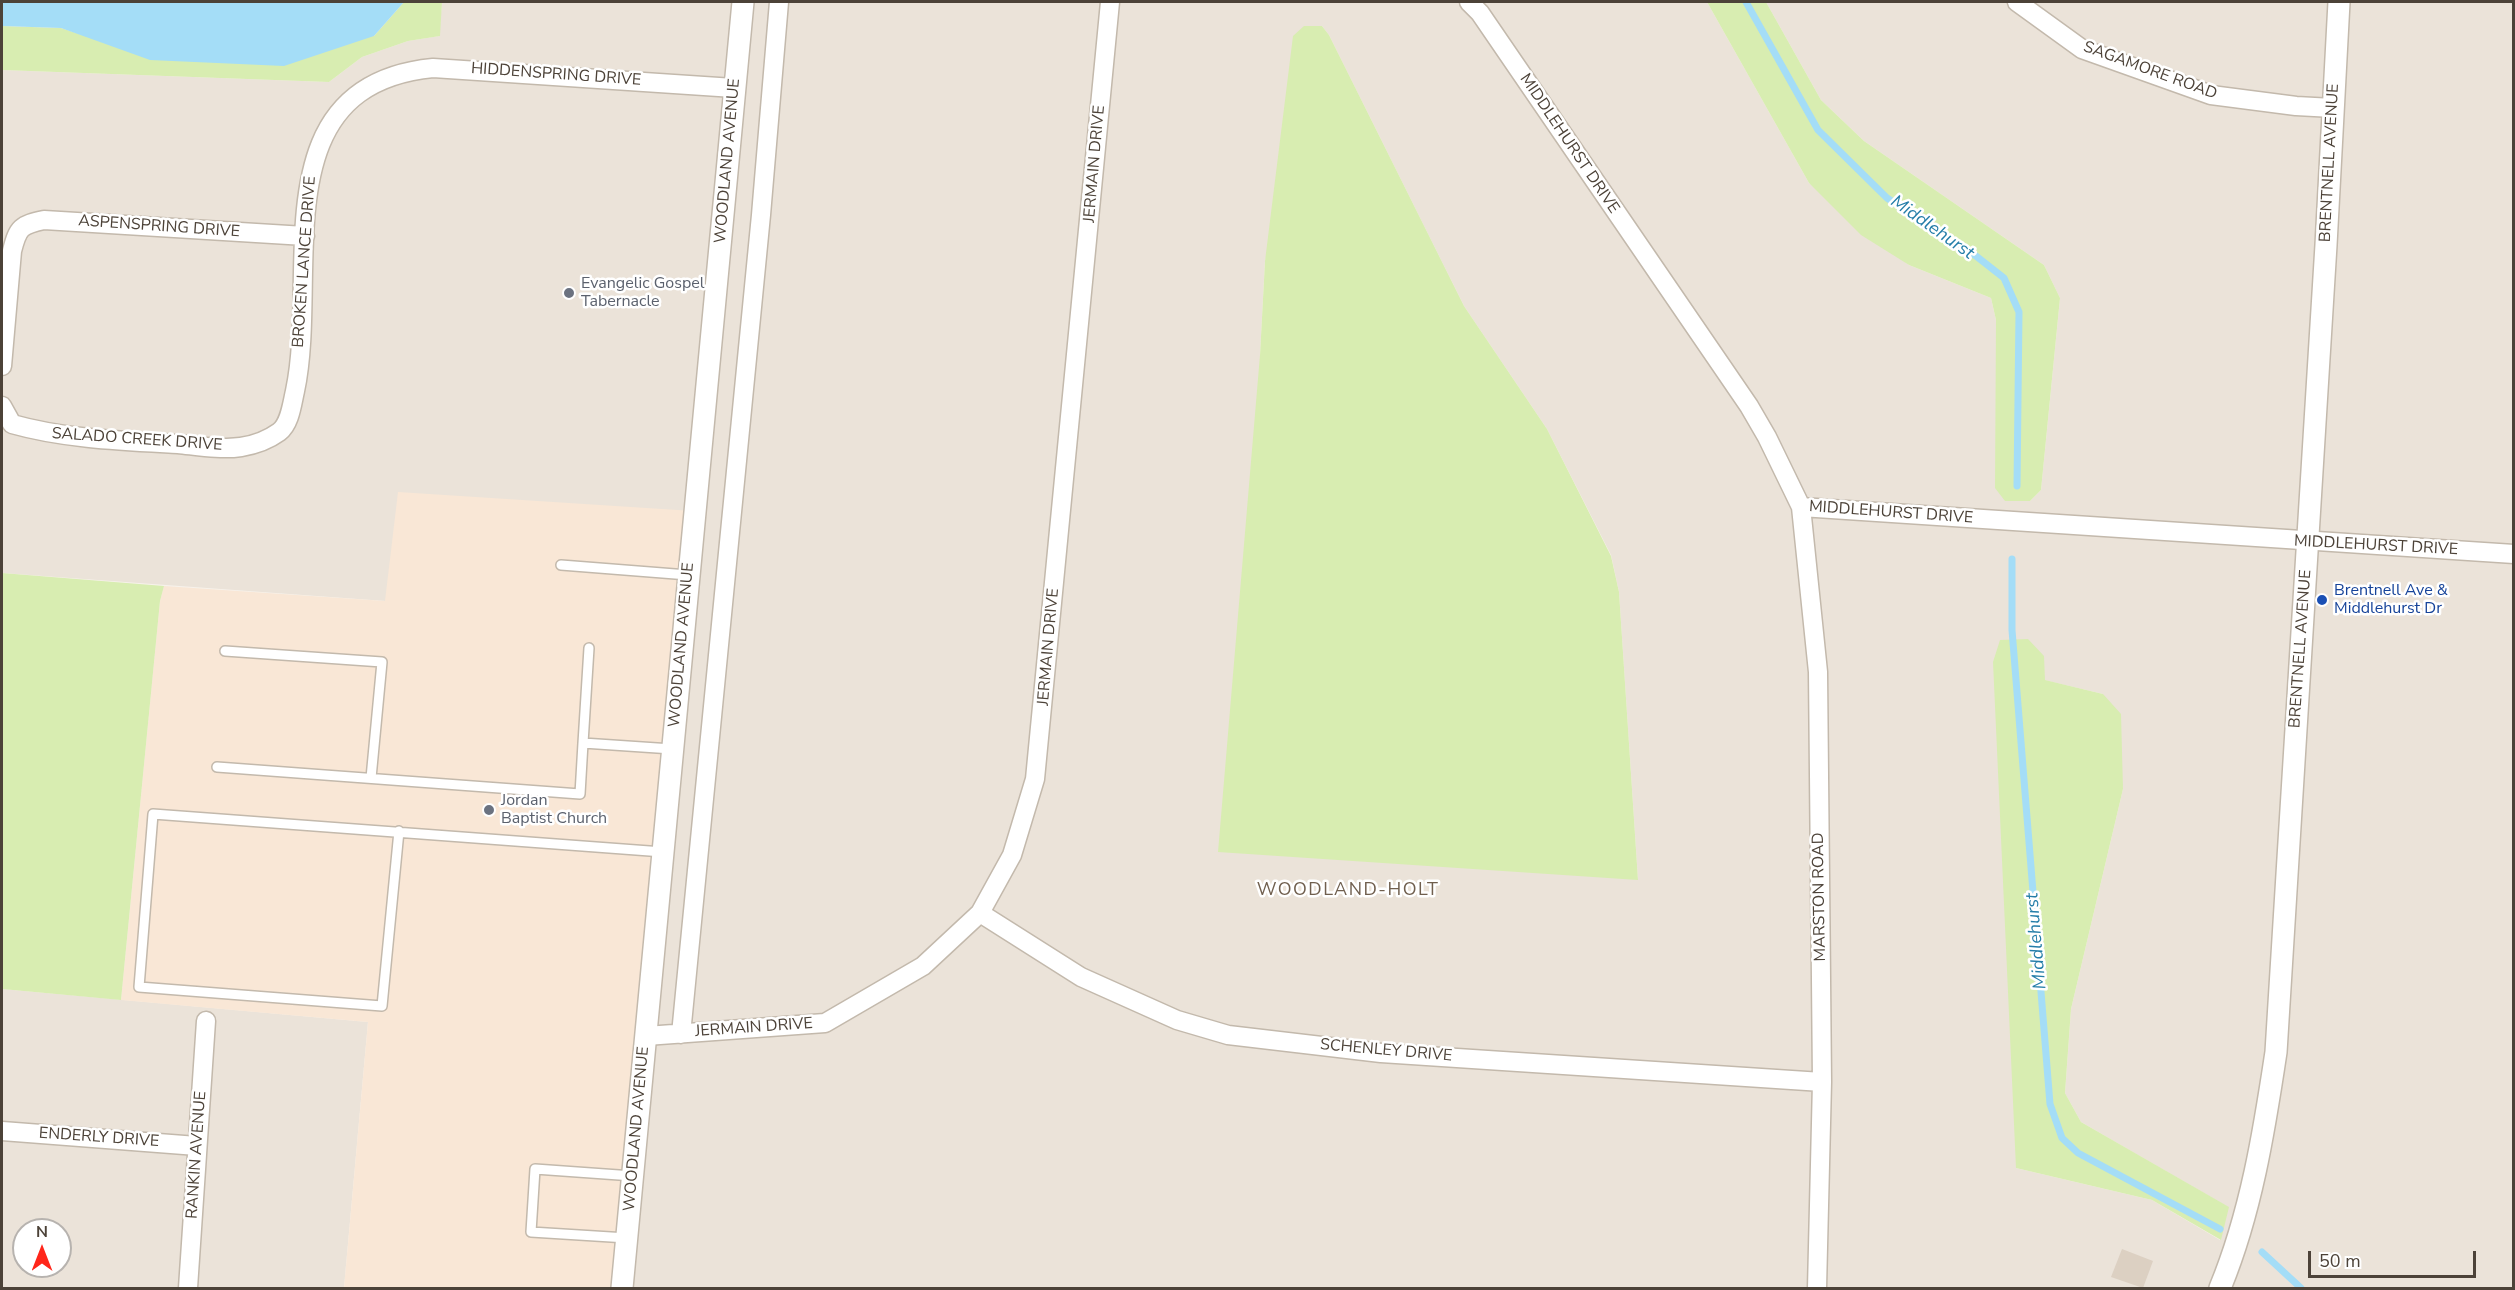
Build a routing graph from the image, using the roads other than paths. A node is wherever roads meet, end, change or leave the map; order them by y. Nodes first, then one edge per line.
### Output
1 (743, 2) edge
2 (779, 2) edge
3 (1110, 2) edge
4 (1469, 2) edge
5 (2017, 2) edge
6 (2339, 2) edge
7 (379, 80) joint
8 (734, 88) junction
9 (2332, 108) junction
10 (305, 236) junction
11 (2, 366) edge
12 (2, 406) edge
13 (281, 431) joint
14 (1801, 507) junction
15 (2308, 542) junction
16 (2514, 554) edge
17 (561, 565) dead end
18 (688, 575) junction
19 (590, 648) dead end
20 (225, 651) dead end
21 (584, 743) junction
22 (672, 748) junction
23 (217, 767) dead end
24 (372, 778) junction
25 (399, 831) junction
26 (663, 852) junction
27 (980, 913) junction
28 (206, 1021) dead end
29 (681, 1034) junction
30 (646, 1036) junction
31 (1822, 1082) junction
32 (2, 1131) edge
33 (197, 1146) junction
34 (633, 1176) junction
35 (627, 1238) junction
36 (188, 1288) edge
37 (622, 1288) edge
38 (1817, 1288) edge
39 (2220, 1288) edge

1 - 8 street, WOODLAND AVENUE
2 - 29 street
3 - 27 street, JERMAIN DRIVE
4 - 14 street, MIDDLEHURST DRIVE
5 - 9 street, SAGAMORE ROAD
6 - 9 street, BRENTNELL AVENUE
7 - 8 street, HIDDENSPRING DRIVE
7 - 10 street, BROKEN LANCE DRIVE
8 - 18 street, WOODLAND AVENUE
9 - 15 street, BRENTNELL AVENUE
10 - 11 street, ASPENSPRING DRIVE
10 - 13 street, BROKEN LANCE DRIVE
12 - 13 street, SALADO CREEK DRIVE
14 - 15 street, MIDDLEHURST DRIVE
14 - 31 street, MARSTON ROAD
15 - 16 street, MIDDLEHURST DRIVE
15 - 39 street, BRENTNELL AVENUE
17 - 18 lane
18 - 22 street, WOODLAND AVENUE
19 - 21 lane
20 - 24 lane
21 - 22 lane
21 - 24 lane
22 - 26 street, WOODLAND AVENUE
23 - 24 lane
25 - 25 lane
25 - 26 lane
26 - 30 street, WOODLAND AVENUE
27 - 29 street, JERMAIN DRIVE
27 - 31 street, SCHENLEY DRIVE
28 - 33 street, RANKIN AVENUE
29 - 30 street, JERMAIN DRIVE
30 - 34 street, WOODLAND AVENUE
31 - 38 street, MARSTON ROAD
32 - 33 street, ENDERLY DRIVE
33 - 36 street, RANKIN AVENUE
34 - 35 street, WOODLAND AVENUE
34 - 35 lane
35 - 37 street, WOODLAND AVENUE

